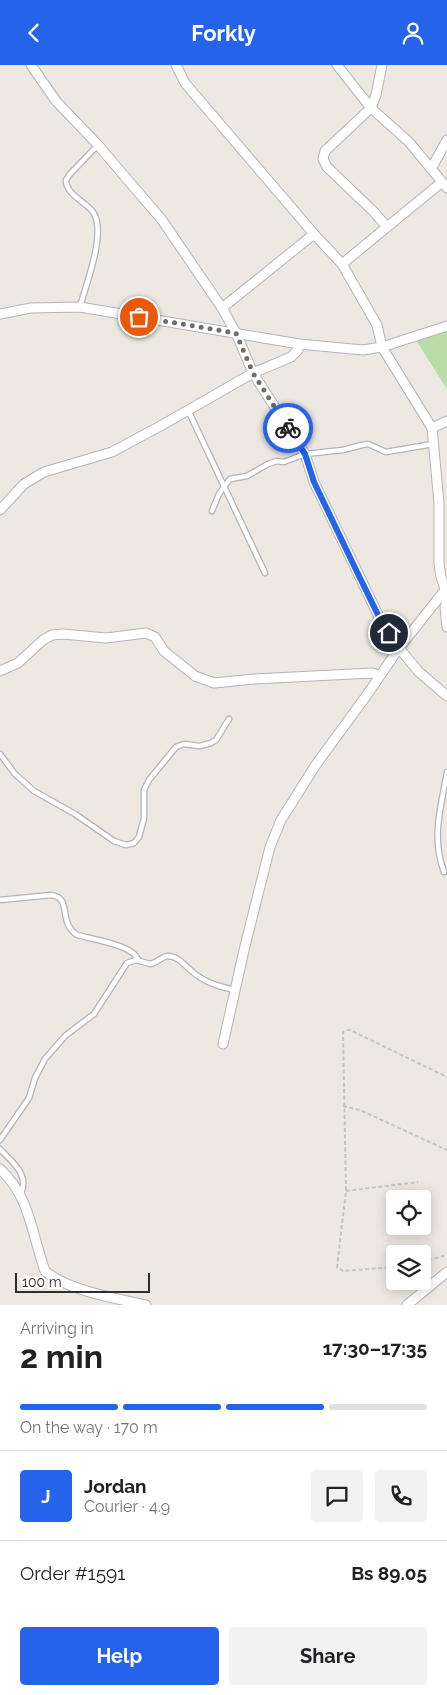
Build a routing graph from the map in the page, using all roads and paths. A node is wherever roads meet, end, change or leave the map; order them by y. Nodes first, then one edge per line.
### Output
1 (31, 65) edge
2 (176, 65) edge
3 (337, 65) edge
4 (382, 65) edge
5 (371, 108) junction
6 (447, 140) edge
7 (98, 145) junction
8 (431, 169) junction
9 (444, 185) edge
10 (386, 227) junction
11 (314, 234) junction
12 (342, 263) junction
13 (80, 307) junction
14 (222, 308) junction
15 (0, 314) edge
16 (447, 326) edge
17 (236, 333) junction
18 (299, 344) junction
19 (382, 347) junction
20 (253, 373) junction
21 (188, 411) junction
22 (447, 421) edge
23 (432, 428) junction
24 (434, 443) junction
25 (305, 454) junction
26 (224, 487) junction
27 (0, 510) edge
28 (212, 511) dead end
29 (265, 573) dead end
30 (446, 592) edge
31 (447, 600) edge
32 (447, 627) edge
33 (399, 648) junction
34 (0, 671) edge
35 (380, 675) junction
36 (447, 696) edge
37 (229, 719) dead end
38 (0, 753) edge
39 (447, 772) edge
40 (444, 872) dead end
41 (0, 900) edge
42 (138, 960) junction
43 (235, 990) junction
44 (223, 1044) dead end
45 (447, 1077) edge
46 (344, 1105) junction
47 (0, 1141) edge
48 (0, 1149) edge
49 (447, 1151) edge
50 (0, 1169) edge
51 (418, 1182) dead end
52 (346, 1191) junction
53 (20, 1195) junction
54 (447, 1255) edge
55 (431, 1259) edge
56 (386, 1268) edge
57 (447, 1272) edge
58 (146, 1305) edge
59 (407, 1305) edge

1 - 7 street
2 - 11 street
3 - 5 street
4 - 5 street
5 - 8 street
5 - 10 street
6 - 8 street
7 - 13 lane
7 - 14 street
8 - 9 street
9 - 10 street
10 - 12 street
11 - 12 street
11 - 14 street
12 - 19 street
13 - 15 street
13 - 17 street
14 - 17 street
16 - 19 street
17 - 18 street
17 - 20 street
18 - 19 street
18 - 20 street
19 - 23 street
20 - 21 street
20 - 25 street
21 - 26 lane
21 - 27 street
22 - 23 street
23 - 24 street
24 - 25 lane
24 - 30 street
25 - 26 lane
25 - 33 street
26 - 28 lane
26 - 29 lane
30 - 33 street
31 - 32 street
33 - 35 street
33 - 36 street
34 - 35 street
35 - 43 street
37 - 38 lane
39 - 40 lane
41 - 42 lane
42 - 43 lane
42 - 47 lane
43 - 44 street
45 - 46 path
46 - 49 path
46 - 52 path
48 - 53 lane
50 - 53 street
51 - 52 path
52 - 56 path
53 - 58 street
54 - 55 path
57 - 59 street

